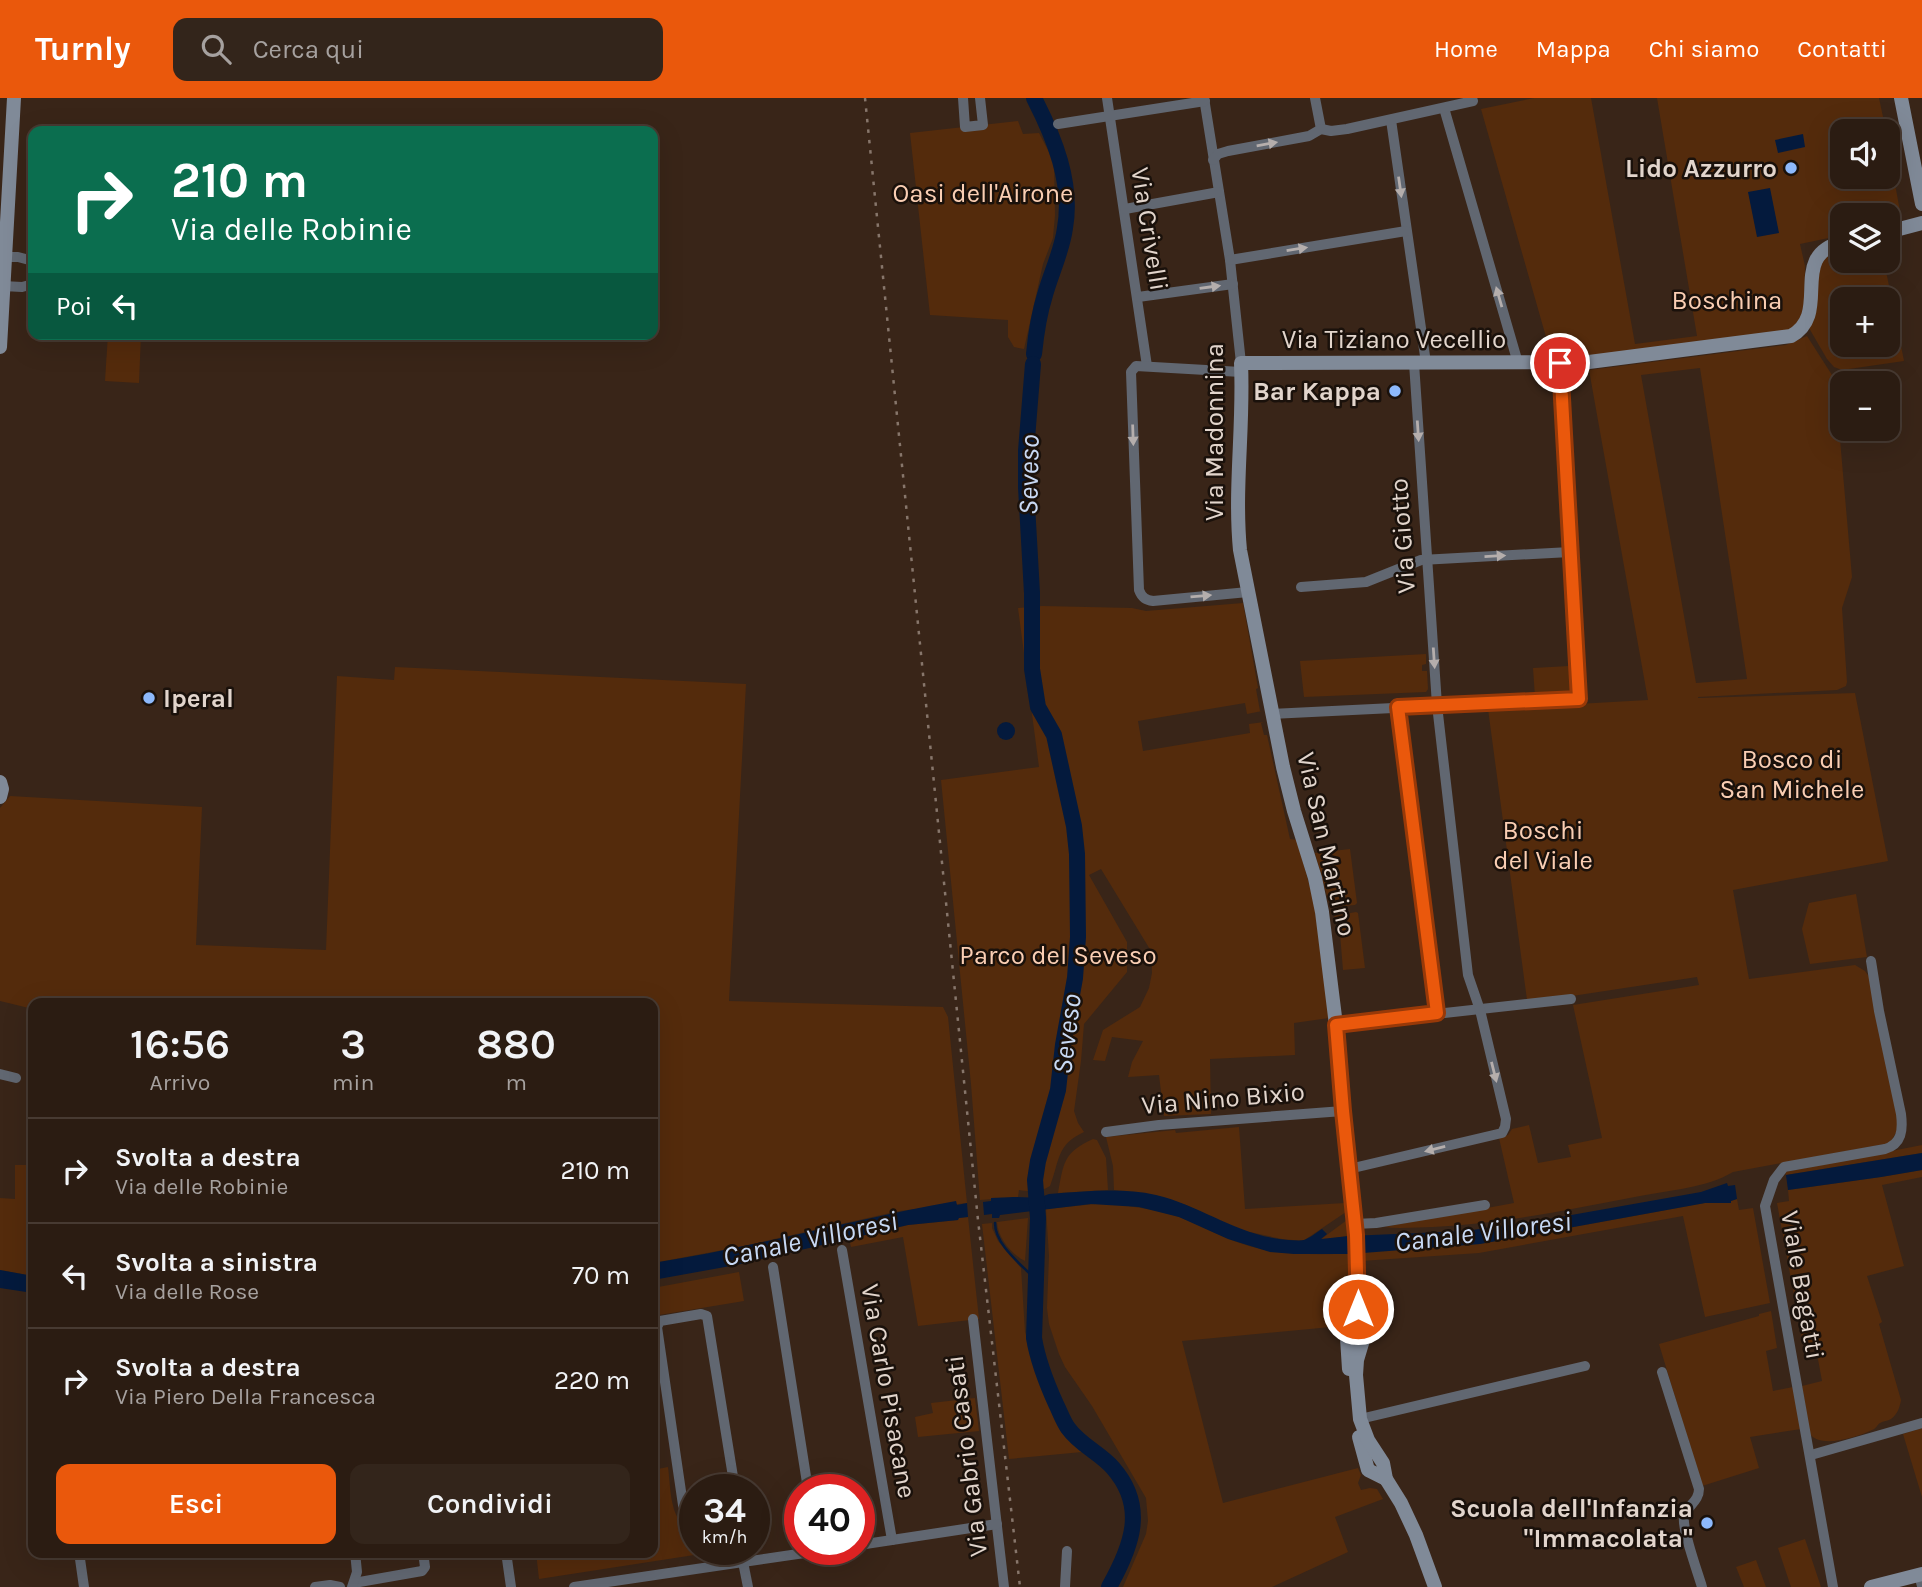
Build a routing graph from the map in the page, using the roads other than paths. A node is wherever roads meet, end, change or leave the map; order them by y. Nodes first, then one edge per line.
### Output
1 (13, 98) edge
2 (962, 98) edge
3 (980, 98) edge
4 (1107, 98) edge
5 (1315, 98) edge
6 (1901, 98) edge
7 (1472, 99) edge
8 (1205, 100) edge
9 (1444, 108) junction
10 (1110, 117) junction
11 (1391, 120) junction
12 (1058, 124) dead end
13 (1321, 129) junction
14 (1215, 154) junction
15 (1219, 192) junction
16 (1922, 204) edge
17 (1125, 209) junction
18 (1922, 223) edge
19 (1900, 229) edge
20 (1406, 232) junction
21 (1830, 245) edge
22 (5, 257) junction
23 (28, 260) edge
24 (1230, 260) junction
25 (1233, 284) junction
26 (28, 285) edge
27 (3, 286) junction
28 (1138, 297) junction
29 (0, 346) edge
30 (1420, 363) junction
31 (1518, 363) junction
32 (1560, 363) junction
33 (1147, 366) junction
34 (1241, 368) junction
35 (1570, 552) junction
36 (1427, 560) junction
37 (1301, 587) dead end
38 (1248, 592) junction
39 (1437, 705) junction
40 (1398, 707) junction
41 (1271, 714) junction
42 (0, 782) edge
43 (0, 797) edge
44 (1871, 961) dead end
45 (1571, 999) dead end
46 (1480, 1010) junction
47 (1437, 1013) junction
48 (1336, 1025) junction
49 (0, 1074) edge
50 (16, 1078) dead end
51 (1343, 1111) junction
52 (1106, 1132) dead end
53 (1349, 1169) junction
54 (1485, 1205) dead end
55 (1356, 1230) junction
56 (842, 1250) dead end
57 (773, 1267) dead end
58 (973, 1320) dead end
59 (1358, 1321) junction
60 (658, 1326) edge
61 (658, 1334) edge
62 (1585, 1366) dead end
63 (1662, 1372) dead end
64 (1360, 1419) junction
65 (1922, 1423) edge
66 (1811, 1455) junction
67 (733, 1474) edge
68 (806, 1474) edge
69 (679, 1478) edge
70 (1386, 1479) junction
71 (997, 1524) junction
72 (892, 1540) junction
73 (875, 1543) edge
74 (1067, 1551) dead end
75 (80, 1558) edge
76 (356, 1558) edge
77 (424, 1558) edge
78 (507, 1558) edge
79 (726, 1565) edge
80 (745, 1565) edge
81 (1921, 1578) edge
82 (644, 1582) edge
83 (353, 1585) edge
84 (84, 1587) edge
85 (315, 1587) edge
86 (340, 1587) edge
87 (511, 1587) edge
88 (574, 1587) edge
89 (748, 1587) edge
90 (1004, 1587) edge
91 (1065, 1587) edge
92 (1435, 1587) edge
93 (1702, 1587) edge
94 (1833, 1587) edge
95 (1871, 1587) edge

1 - 22 street
2 - 3 street
4 - 10 street, Via Crivelli
5 - 13 street
6 - 16 street
7 - 9 street
8 - 10 street
8 - 14 street, Via Madonnina
9 - 11 street
31 -> 9 street
10 - 12 street
10 - 17 street, Via Crivelli
11 - 13 street
11 -> 20 street, Via Giotto
14 -> 13 street
14 - 15 street, Via Madonnina
15 - 17 street
15 - 24 street, Via Madonnina
17 - 28 street, Via Crivelli
18 - 19 street
24 -> 20 street
20 - 30 street, Via Giotto
21 - 32 street, Via Tiziano Vecellio
22 - 23 street
22 - 27 street
24 - 25 street, Via Madonnina
28 -> 25 street
25 - 34 street, Via Madonnina
26 - 27 street
27 - 29 street
28 - 33 street, Via Crivelli
30 - 31 street, Via Tiziano Vecellio
30 - 34 street, Via Tiziano Vecellio
30 -> 36 street, Via Giotto
31 - 32 street, Via Tiziano Vecellio
32 - 35 street
33 - 34 street
33 -> 38 street
34 - 38 street, Via Madonnina
36 -> 35 street
35 - 39 street
36 - 37 street
36 -> 39 street, Via Giotto
38 - 41 street, Via Madonnina
39 - 40 street
39 - 46 street, Via Giotto
40 - 41 street
40 - 47 street
41 - 48 street, Via San Martino
42 - 43 street
44 - 66 street, Viale Bagatti
45 - 46 street
46 - 47 street
46 -> 53 street, Via Giotto
47 - 48 street
48 - 51 street, Via San Martino
49 - 50 street
51 - 52 street, Via Nino Bixio
51 - 53 street, Via San Martino
53 - 55 street, Via San Martino
54 - 55 street
55 - 59 street, Via San Martino
56 - 72 street, Via Carlo Pisacane
57 - 68 street
58 - 71 street, Via Gabrio Casati
59 - 64 street, Via San Martino
59 - 70 street, Via San Martino
60 - 67 street
61 - 69 street
62 - 64 street
63 - 93 street
64 - 70 street, Via San Martino
65 - 66 street
66 - 94 street, Viale Bagatti
70 - 92 street, Via San Martino
71 - 72 street
71 - 90 street, Via Gabrio Casati
72 - 73 street
74 - 91 street
75 - 84 street
76 - 83 street
77 - 83 street
78 - 87 street
79 - 82 street
80 - 89 street
81 - 95 street
82 - 88 street
85 - 86 street

